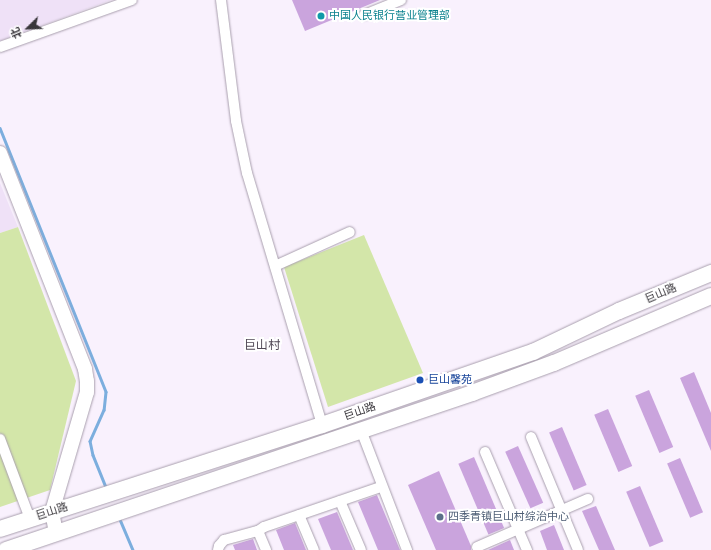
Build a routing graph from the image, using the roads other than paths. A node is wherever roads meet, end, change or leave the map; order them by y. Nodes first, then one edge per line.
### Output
1 (221, 0) edge
2 (400, 0) edge
3 (128, 1) edge
4 (364, 15) dead end
5 (0, 47) edge
6 (0, 153) edge
7 (350, 232) dead end
8 (275, 266) junction
9 (711, 273) edge
10 (711, 296) edge
11 (322, 425) junction
12 (361, 430) junction
13 (531, 437) dead end
14 (0, 439) edge
15 (485, 452) dead end
16 (381, 487) junction
17 (588, 499) dead end
18 (340, 501) junction
19 (561, 510) junction
20 (52, 512) junction
21 (299, 515) junction
22 (30, 519) junction
23 (0, 529) edge
24 (518, 529) junction
25 (258, 531) junction
26 (56, 533) junction
27 (477, 547) dead end
28 (6, 550) edge
29 (218, 550) edge
30 (266, 550) edge
31 (314, 550) edge
32 (361, 550) edge
33 (407, 550) edge
34 (527, 550) edge
35 (578, 550) edge

1 - 8 street
2 - 4 street
3 - 5 street
6 - 20 street
7 - 8 street
8 - 11 street
9 - 11 main road, 巨山路
10 - 12 main road, 巨山路
11 - 20 main road, 巨山路
12 - 16 street
12 - 26 main road, 巨山路
13 - 19 street
14 - 22 street
15 - 24 street
16 - 18 street
16 - 33 street
17 - 19 street
18 - 21 street
18 - 32 street
19 - 24 street
19 - 35 street
20 - 22 main road, 巨山路
20 - 26 street
21 - 25 street
21 - 31 street
22 - 23 main road, 巨山路
24 - 27 street
24 - 34 street
25 - 29 street
25 - 30 street
26 - 28 main road, 巨山路

